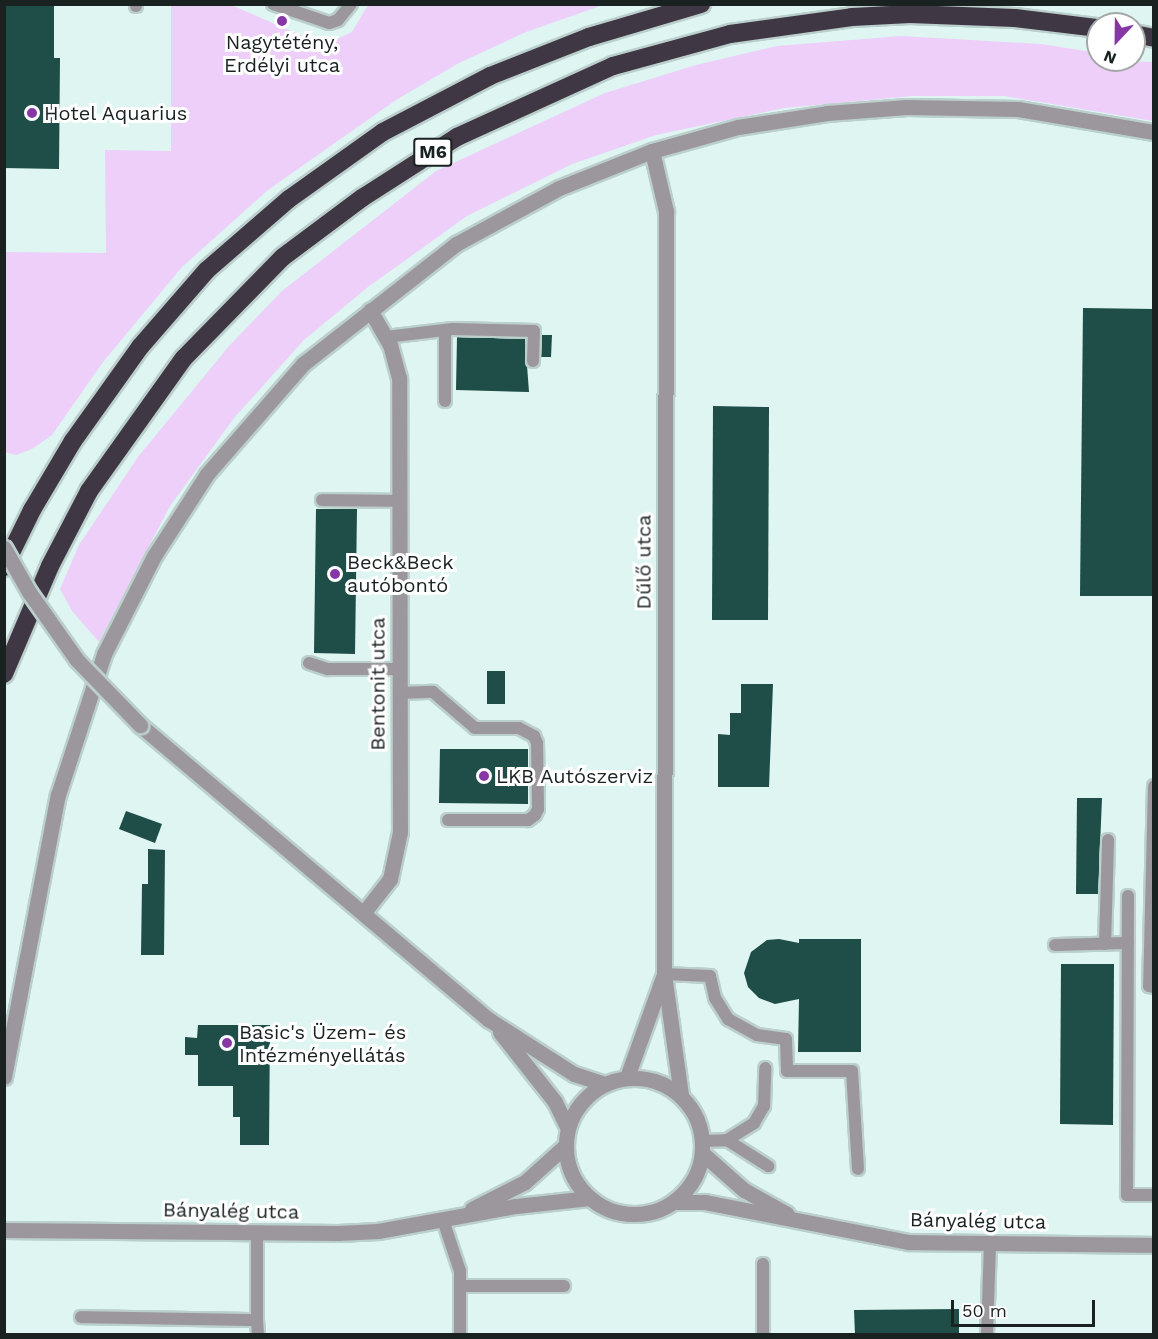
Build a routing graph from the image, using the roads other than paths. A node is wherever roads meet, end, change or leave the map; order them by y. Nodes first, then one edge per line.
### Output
1 (273, 4) edge
2 (351, 4) edge
3 (701, 4) edge
4 (1086, 27) edge
5 (1154, 132) edge
6 (652, 151) junction
7 (370, 310) junction
8 (445, 332) junction
9 (386, 337) junction
10 (533, 361) dead end
11 (445, 401) dead end
12 (322, 500) dead end
13 (400, 501) junction
14 (4, 548) edge
15 (4, 567) edge
16 (309, 663) dead end
17 (399, 669) junction
18 (4, 675) edge
19 (399, 693) junction
20 (1154, 786) edge
21 (448, 820) dead end
22 (1108, 840) dead end
23 (1128, 896) dead end
24 (365, 911) junction
25 (1105, 944) junction
26 (1128, 944) junction
27 (1055, 945) dead end
28 (664, 974) junction
29 (1154, 987) edge
30 (488, 1018) junction
31 (765, 1068) dead end
32 (4, 1077) edge
33 (627, 1077) junction
34 (604, 1084) junction
35 (681, 1095) junction
36 (567, 1127) junction
37 (727, 1140) junction
38 (565, 1146) junction
39 (702, 1147) junction
40 (768, 1166) dead end
41 (858, 1169) dead end
42 (1154, 1195) edge
43 (590, 1198) junction
44 (673, 1202) junction
45 (450, 1219) junction
46 (804, 1222) junction
47 (4, 1230) edge
48 (257, 1232) junction
49 (990, 1243) junction
50 (1154, 1245) edge
51 (763, 1264) dead end
52 (564, 1286) dead end
53 (460, 1287) junction
54 (81, 1317) dead end
55 (258, 1320) junction
56 (258, 1335) edge
57 (460, 1335) edge
58 (763, 1335) edge
59 (987, 1335) edge

1 - 2 lane
3 - 15 highway, M6
4 - 18 highway, M6
5 - 6 street
6 - 7 street
6 - 28 street, Dűlő utca
7 - 9 street, Bentonit utca
7 - 32 street
8 - 9 lane
8 - 10 lane
8 - 11 lane
9 - 13 street, Bentonit utca
12 - 13 lane
13 - 17 street, Bentonit utca
14 - 24 street, bridge
16 - 17 lane
17 - 19 street, Bentonit utca
19 - 21 lane
19 - 24 street, Bentonit utca
20 - 29 lane
22 - 25 lane
23 - 26 lane
24 - 30 street
25 - 26 lane
25 - 27 lane
26 - 42 lane
28 - 33 street, Dűlő utca
28 - 35 street, Dűlő utca
28 - 41 lane
30 - 34 street
30 - 36 street
31 - 37 lane
33 - 34 street
33 - 35 street
34 - 36 street
35 - 39 street
36 - 38 street
37 - 39 lane
37 - 40 lane
38 - 43 street
38 - 45 street, Bányalég utca
39 - 44 street
39 - 46 street, Bányalég utca
43 - 44 street, Bányalég utca
43 - 45 street, Bányalég utca
44 - 46 street, Bányalég utca
45 - 48 street, Bányalég utca
45 - 53 lane
46 - 49 street, Bányalég utca
47 - 48 street, Bányalég utca
48 - 55 lane
49 - 50 street, Bányalég utca
49 - 59 lane
51 - 58 lane
52 - 53 lane
53 - 57 lane
54 - 55 lane
55 - 56 lane

